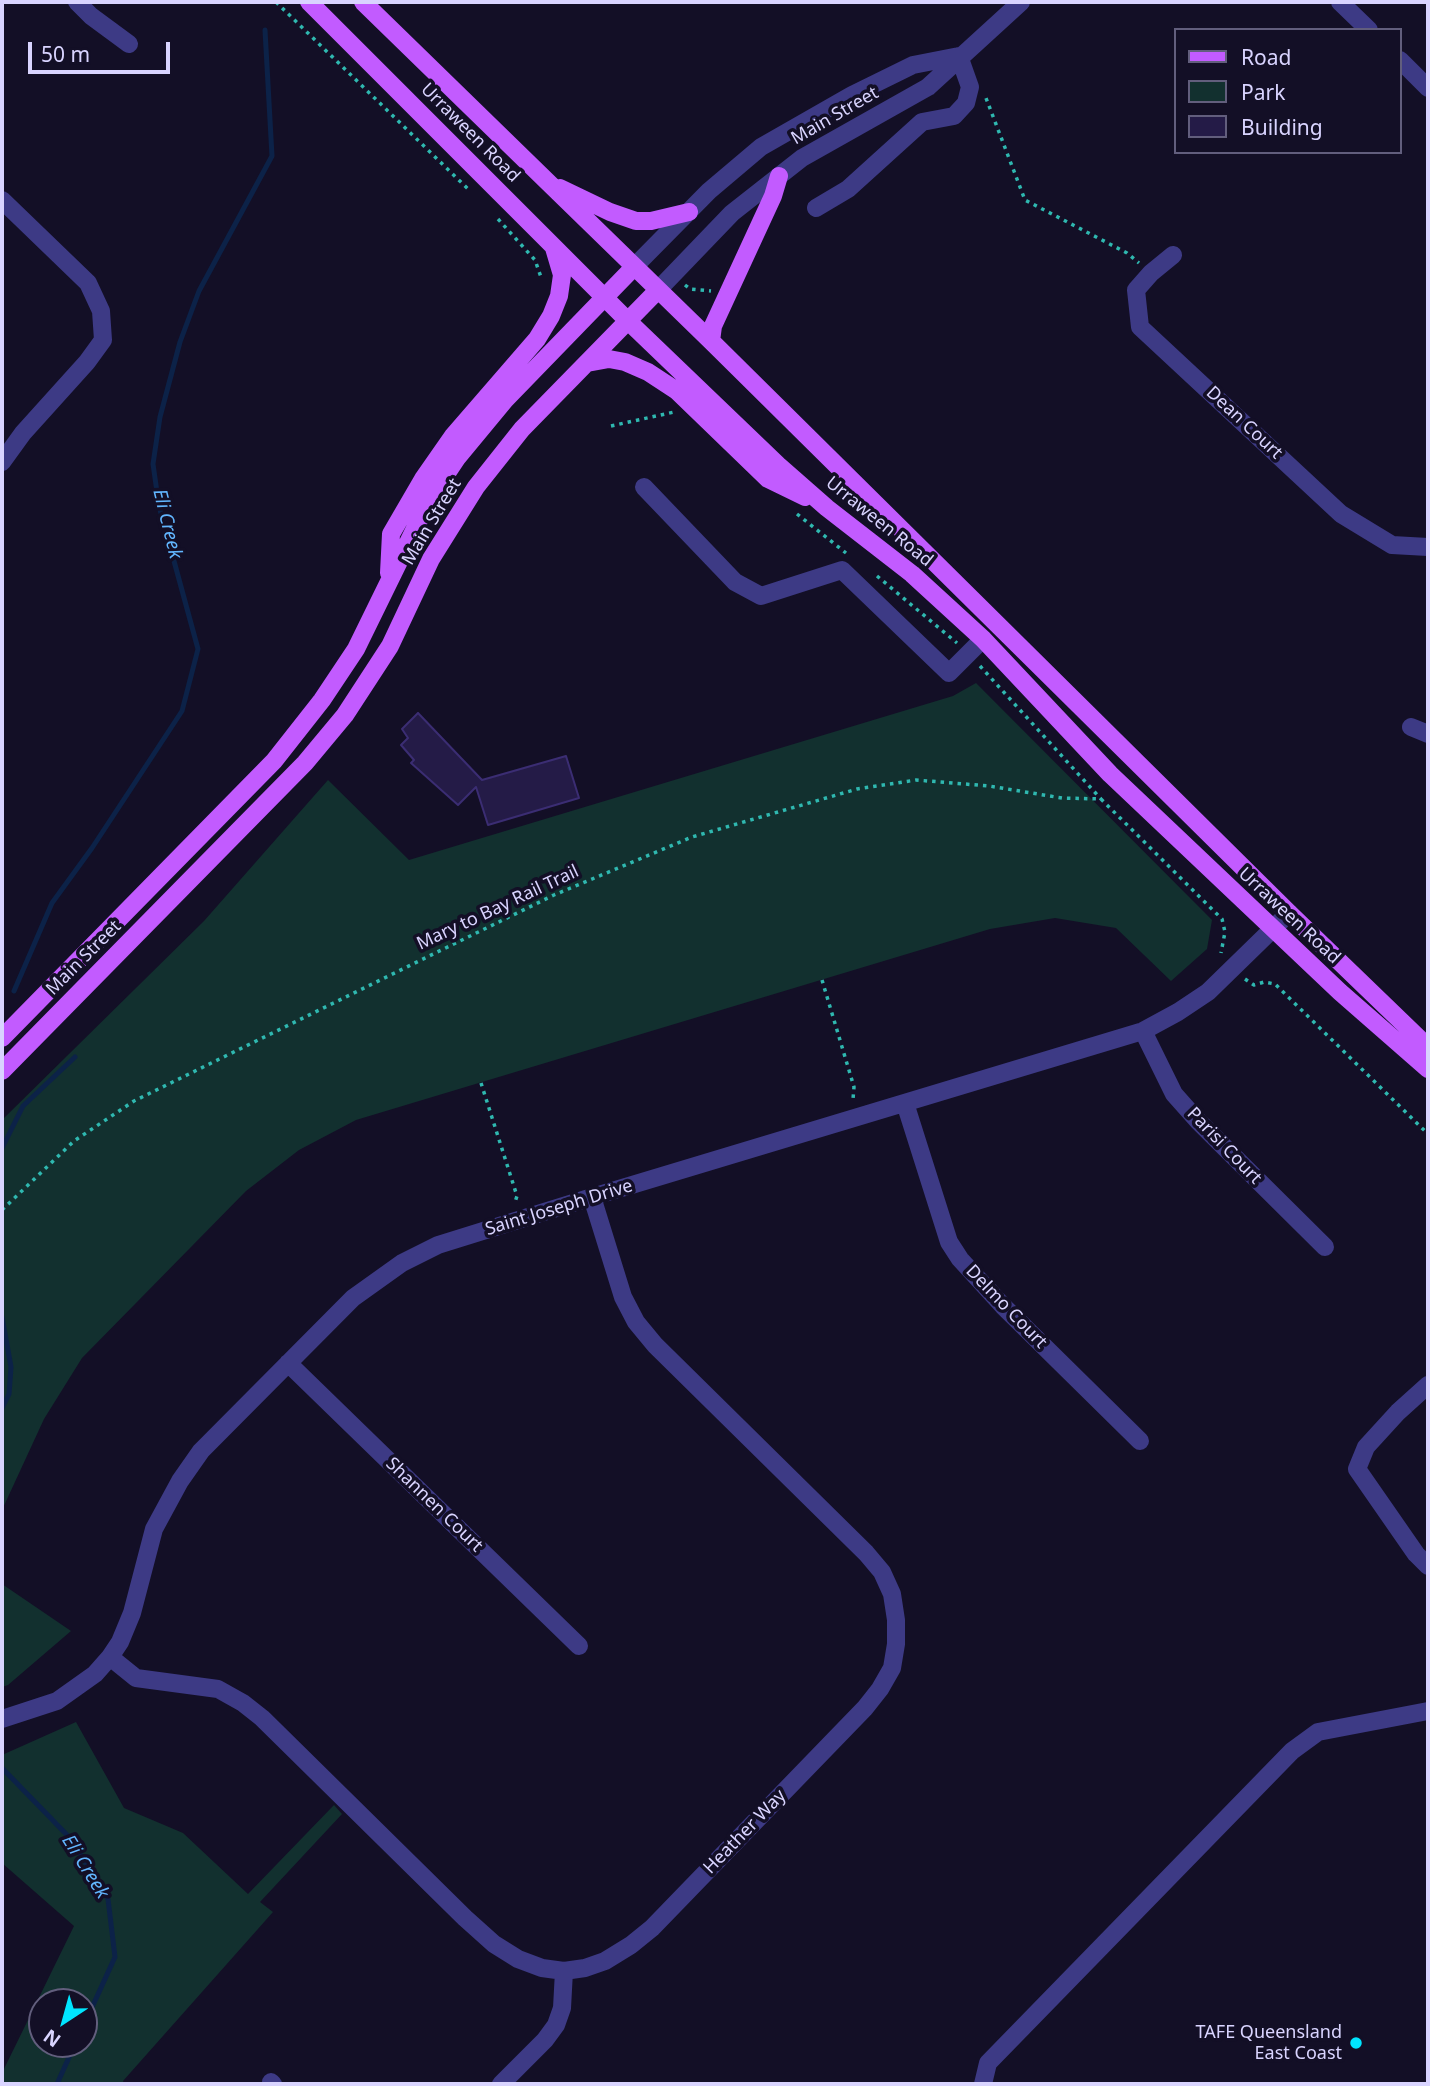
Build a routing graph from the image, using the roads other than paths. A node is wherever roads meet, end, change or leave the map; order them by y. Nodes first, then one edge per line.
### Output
1 (77, 2) edge
2 (309, 2) edge
3 (363, 2) edge
4 (1021, 2) edge
5 (1340, 2) edge
6 (1367, 28) edge
7 (130, 44) dead end
8 (959, 57) junction
9 (1402, 62) edge
10 (1428, 88) edge
11 (779, 176) junction
12 (542, 178) junction
13 (2, 200) edge
14 (816, 208) dead end
15 (690, 212) junction
16 (553, 246) junction
17 (1173, 256) dead end
18 (634, 267) junction
19 (658, 290) junction
20 (604, 297) junction
21 (628, 321) junction
22 (712, 341) junction
23 (587, 363) junction
24 (2, 462) edge
25 (644, 487) dead end
26 (827, 508) junction
27 (1428, 547) edge
28 (388, 583) junction
29 (982, 639) junction
30 (1411, 727) dead end
31 (1428, 734) edge
32 (1289, 913) junction
33 (1273, 929) junction
34 (1143, 1031) junction
35 (2, 1038) edge
36 (1428, 1047) edge
37 (1428, 1069) edge
38 (2, 1071) edge
39 (905, 1103) junction
40 (592, 1197) junction
41 (1325, 1247) dead end
42 (288, 1363) junction
43 (1428, 1385) edge
44 (1140, 1441) dead end
45 (1428, 1566) edge
46 (579, 1646) dead end
47 (110, 1657) junction
48 (1428, 1711) edge
49 (2, 1719) edge
50 (564, 1971) junction
51 (501, 2084) edge
52 (983, 2084) edge

1 - 7 street
2 - 16 main road, Urraween Road
3 - 12 main road, Urraween Road
4 - 8 street, Main Street
5 - 6 street
8 - 11 street, Main Street
8 - 14 street
8 - 15 street, Main Street
9 - 10 street
11 - 19 street, Main Street
11 - 22 main road
12 - 15 main road
12 - 18 main road, Urraween Road
13 - 24 street
15 - 18 street, Main Street
16 - 20 main road, Urraween Road
16 - 28 main road
17 - 27 street, Dean Court
18 - 19 main road, Urraween Road
18 - 20 main road, Main Street
19 - 21 main road, Main Street
19 - 22 main road, Urraween Road
20 - 21 main road, Urraween Road
20 - 28 main road, Main Street
21 - 23 main road, Main Street
21 - 26 main road, Urraween Road
22 - 32 main road, Urraween Road
23 - 26 main road
23 - 38 main road, Main Street
25 - 29 street
26 - 29 main road, Urraween Road
28 - 35 main road, Main Street
29 - 33 main road, Urraween Road
30 - 31 street
32 - 33 street, Saint Joseph Drive
32 - 36 main road, Urraween Road
33 - 34 street, Saint Joseph Drive
33 - 37 main road, Urraween Road
34 - 39 street, Saint Joseph Drive
34 - 41 street, Parisi Court
39 - 40 street, Saint Joseph Drive
39 - 44 street, Delmo Court
40 - 42 street, Saint Joseph Drive
40 - 50 street, Heather Way
42 - 46 street, Shannen Court
42 - 47 street, Saint Joseph Drive
43 - 45 street
47 - 49 street, Saint Joseph Drive
47 - 50 street, Heather Way
48 - 52 street
50 - 51 street

